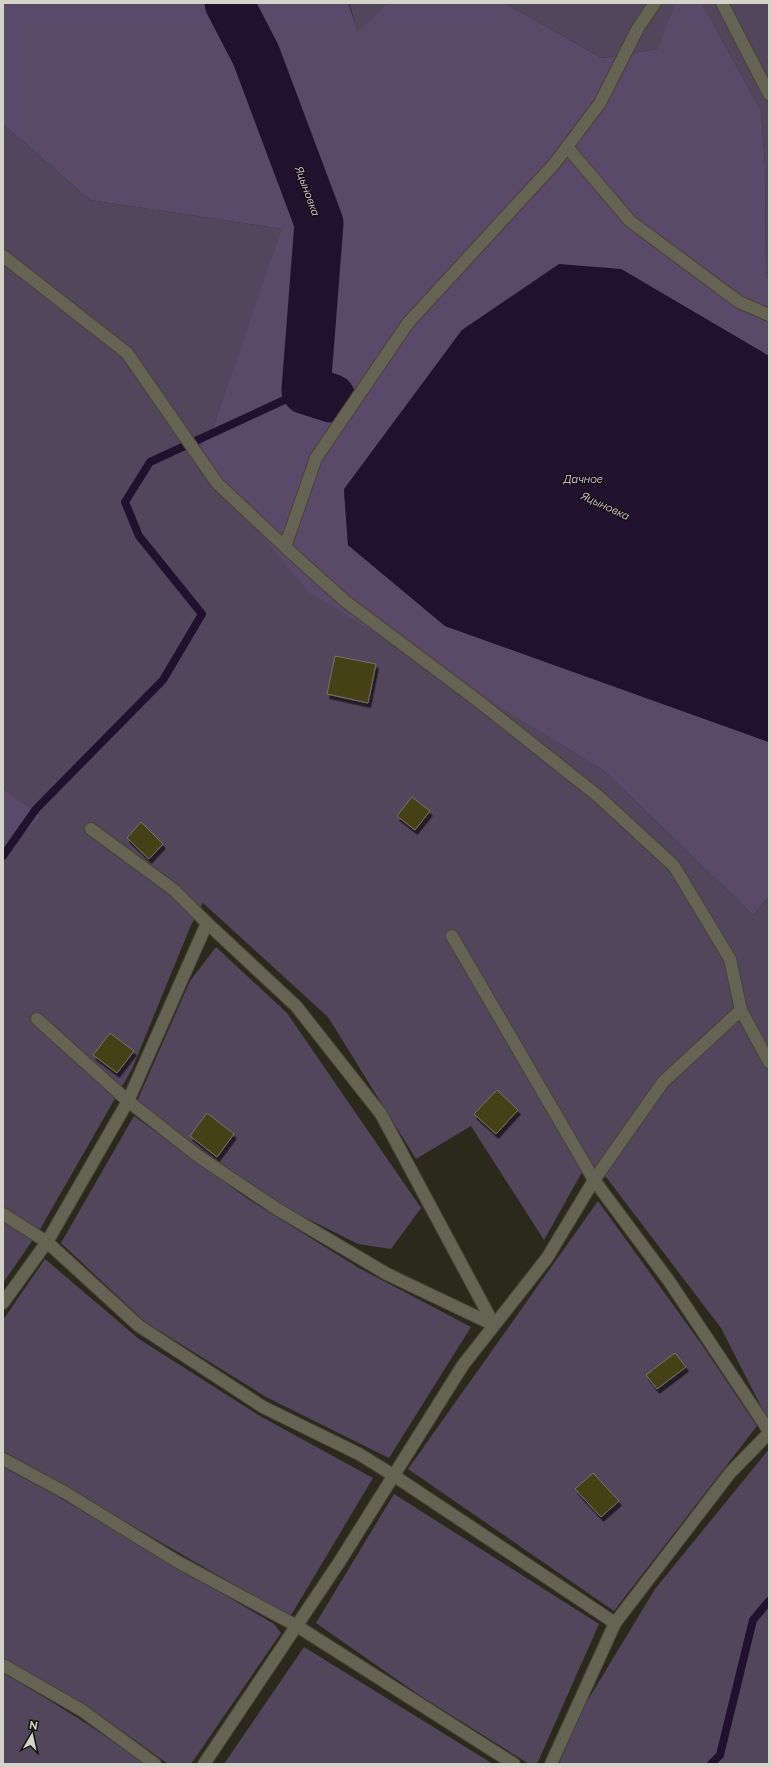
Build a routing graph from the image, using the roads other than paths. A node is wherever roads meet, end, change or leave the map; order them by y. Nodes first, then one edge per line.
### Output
1 (655, 3) edge
2 (722, 3) edge
3 (769, 94) edge
4 (567, 147) junction
5 (3, 256) edge
6 (769, 315) edge
7 (285, 547) junction
8 (91, 829) dead end
9 (207, 923) junction
10 (452, 936) dead end
11 (740, 1010) junction
12 (37, 1019) dead end
13 (769, 1062) edge
14 (128, 1101) junction
15 (594, 1180) junction
16 (3, 1214) edge
17 (47, 1242) junction
18 (3, 1303) edge
19 (494, 1325) junction
20 (769, 1432) edge
21 (3, 1459) edge
22 (393, 1476) junction
23 (615, 1623) junction
24 (297, 1626) junction
25 (3, 1665) edge
26 (155, 1764) edge
27 (204, 1764) edge
28 (514, 1764) edge
29 (551, 1764) edge

1 - 4 lane
2 - 3 lane
4 - 6 lane
4 - 7 lane
5 - 7 lane
7 - 11 lane
8 - 9 lane
9 - 14 lane
9 - 19 lane
10 - 15 lane
11 - 13 lane
11 - 15 lane
12 - 14 lane
14 - 17 lane
14 - 19 lane
15 - 19 lane
15 - 20 lane
16 - 17 lane
17 - 18 lane
17 - 22 lane
19 - 22 lane
20 - 23 lane
21 - 24 lane
22 - 23 lane
22 - 24 lane
23 - 29 lane
24 - 27 lane
24 - 28 lane
25 - 26 lane

